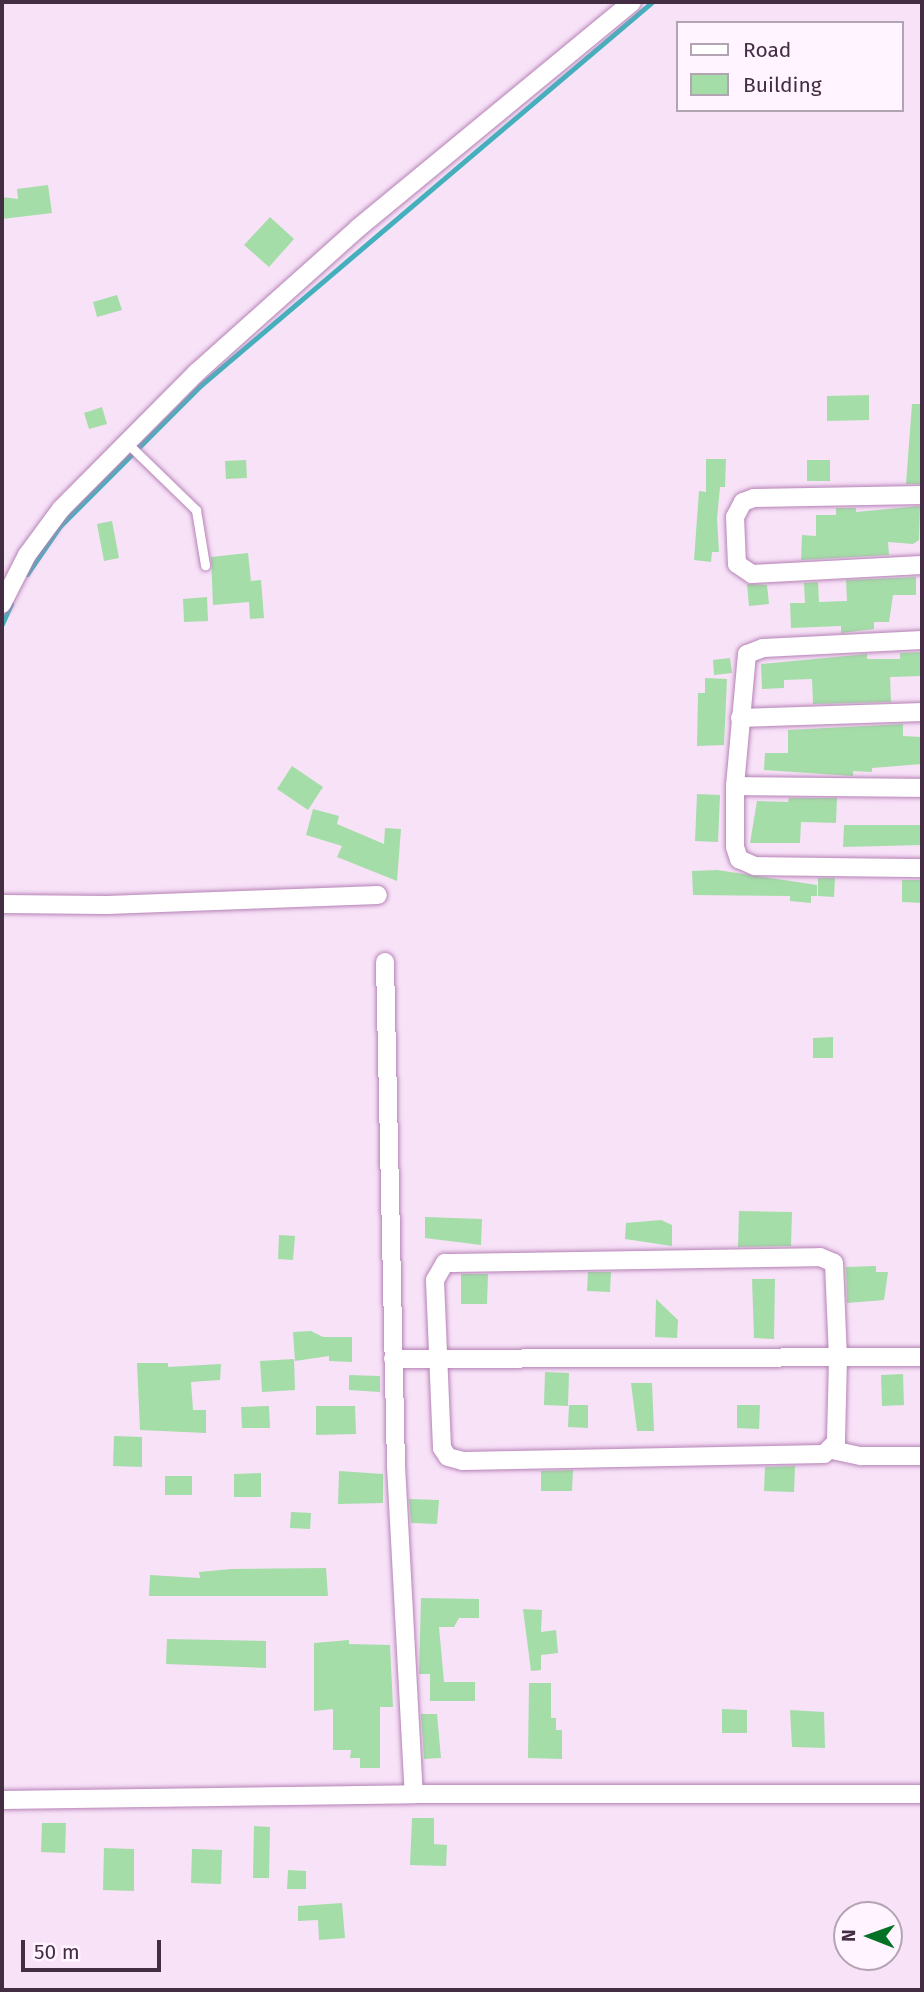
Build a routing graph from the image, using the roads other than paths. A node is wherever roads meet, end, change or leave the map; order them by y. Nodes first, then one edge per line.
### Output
1 (632, 2) edge
2 (125, 441) junction
3 (922, 495) edge
4 (205, 565) dead end
5 (922, 565) edge
6 (2, 604) edge
7 (922, 640) edge
8 (922, 712) edge
9 (740, 719) junction
10 (736, 786) junction
11 (922, 788) edge
12 (922, 867) edge
13 (378, 895) dead end
14 (2, 904) edge
15 (386, 962) dead end
16 (922, 1357) edge
17 (439, 1358) junction
18 (838, 1358) junction
19 (393, 1359) junction
20 (832, 1450) junction
21 (922, 1456) edge
22 (414, 1794) junction
23 (922, 1794) edge
24 (2, 1800) edge

1 - 2 street
2 - 4 lane
2 - 6 street
3 - 5 street
7 - 9 street
8 - 9 street
9 - 10 street
10 - 11 street
10 - 12 street
13 - 14 street
15 - 19 street
16 - 18 street
17 - 18 street
17 - 18 street
17 - 19 street
17 - 20 street
18 - 20 street
19 - 22 street
20 - 21 street
22 - 23 street
22 - 24 street

